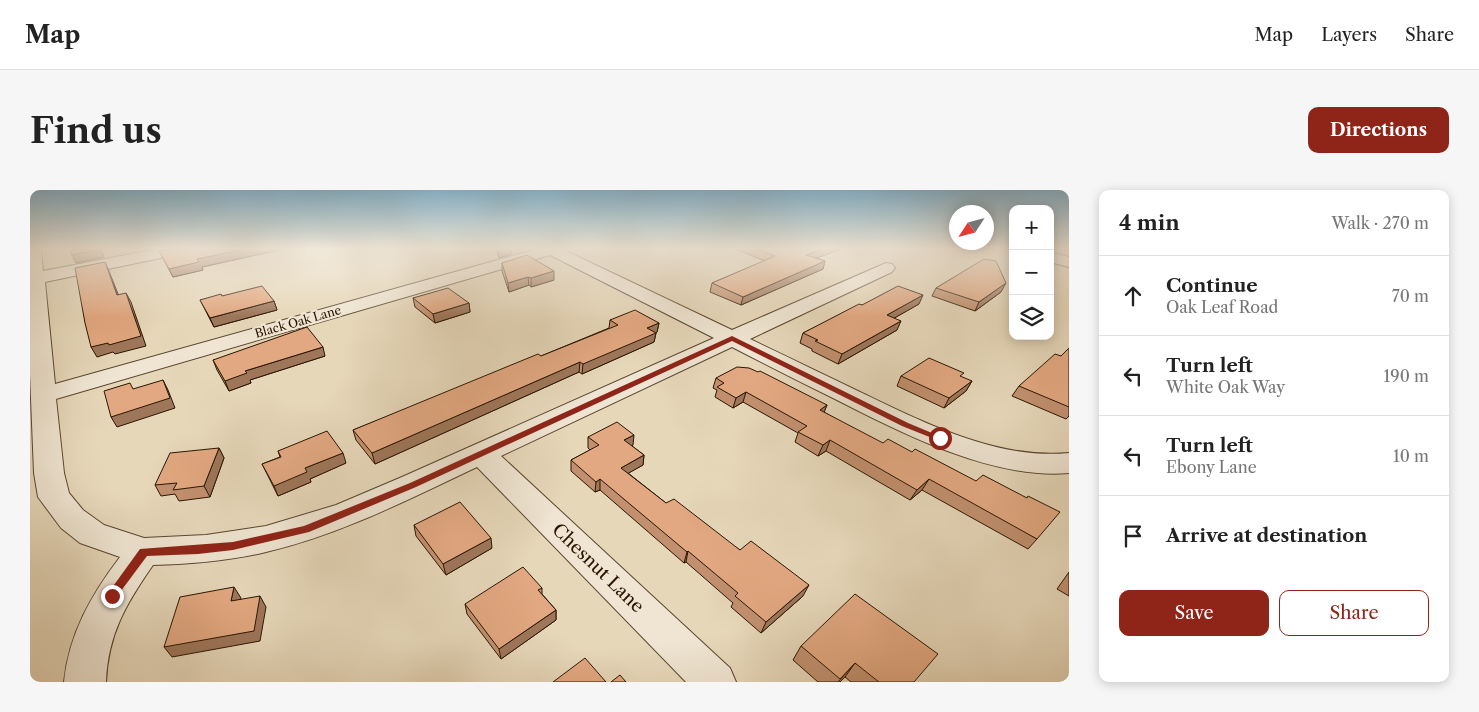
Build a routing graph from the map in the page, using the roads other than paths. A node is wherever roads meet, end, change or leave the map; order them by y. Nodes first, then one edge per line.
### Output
1 (66, 272) edge
2 (472, 272) edge
3 (598, 272) edge
4 (877, 272) edge
5 (32, 279) edge
6 (732, 338) junction
7 (44, 395) junction
8 (481, 454) junction
9 (1062, 472) edge
10 (144, 552) junction
11 (85, 682) edge
12 (715, 682) edge

1 - 5 street
2 - 7 street, Black Oak Lane
3 - 6 street
4 - 6 street
5 - 7 street
6 - 8 street
6 - 9 street
7 - 10 street
8 - 10 street
8 - 12 street, Chesnut Lane
10 - 11 street

